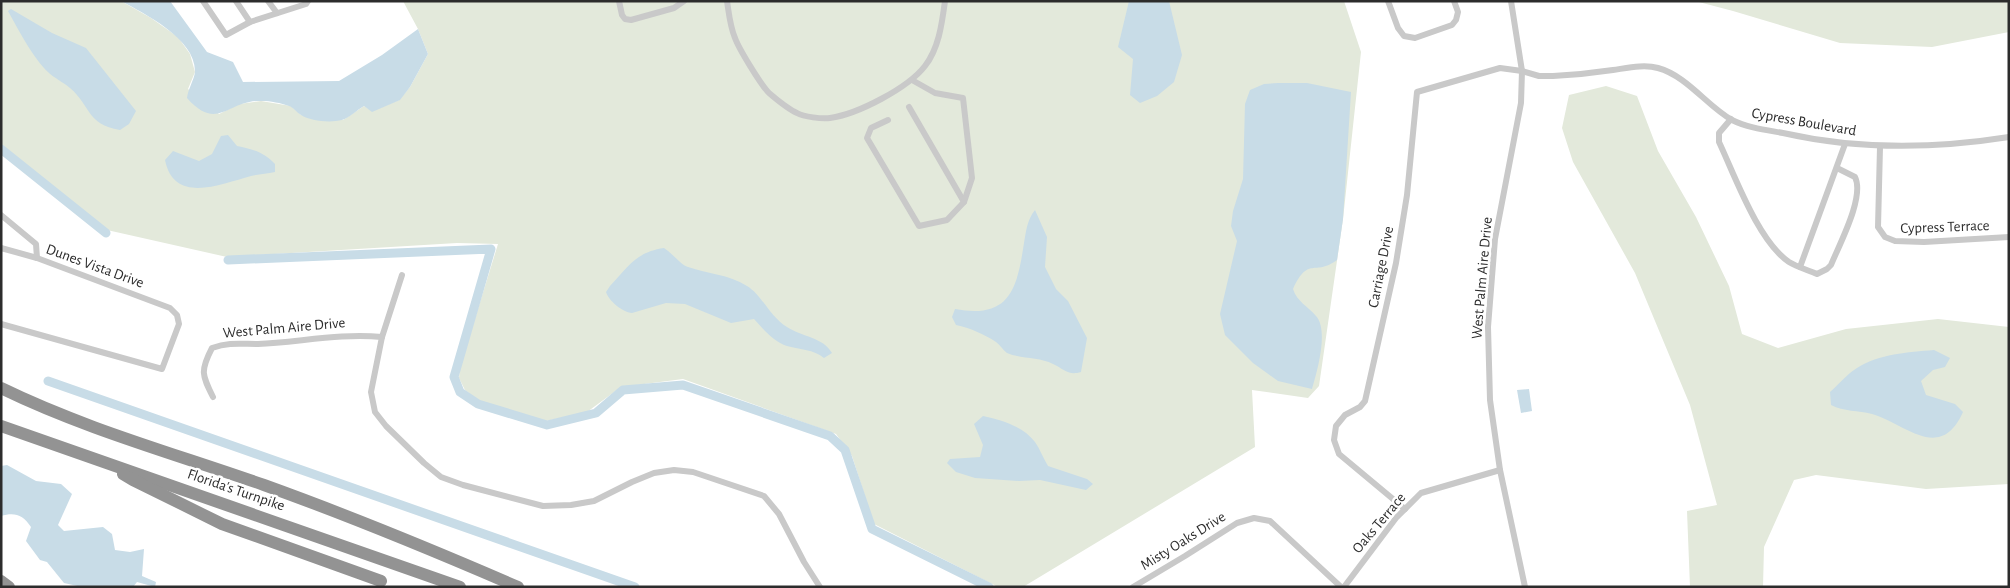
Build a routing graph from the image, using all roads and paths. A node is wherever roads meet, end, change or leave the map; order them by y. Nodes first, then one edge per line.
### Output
1 (203, 1) edge
2 (236, 1) edge
3 (268, 1) edge
4 (619, 1) edge
5 (684, 1) edge
6 (727, 1) edge
7 (945, 1) edge
8 (1388, 1) edge
9 (1454, 1) edge
10 (1511, 1) edge
11 (306, 2) edge
12 (277, 13) junction
13 (250, 22) junction
14 (1522, 71) junction
15 (912, 80) junction
16 (909, 107) dead end
17 (1731, 119) junction
18 (888, 120) dead end
19 (2009, 137) edge
20 (1845, 144) junction
21 (1880, 147) junction
22 (1837, 168) junction
23 (964, 202) junction
24 (1, 215) edge
25 (2009, 237) edge
26 (1, 248) edge
27 (37, 258) junction
28 (1800, 267) junction
29 (402, 276) dead end
30 (1, 324) edge
31 (382, 337) junction
32 (1, 388) edge
33 (213, 397) dead end
34 (1, 426) edge
35 (111, 465) junction
36 (1500, 470) junction
37 (1405, 509) junction
38 (381, 581) dead end
39 (460, 587) edge
40 (518, 587) edge
41 (820, 587) edge
42 (1133, 587) edge
43 (1343, 587) edge
44 (1525, 587) edge

1 - 13 street
2 - 13 street
3 - 12 street
4 - 5 street
6 - 15 street
7 - 15 street
8 - 9 street
10 - 14 street, West Palm Aire Drive
11 - 12 street
12 - 13 street
14 - 17 street, Cypress Boulevard
14 - 36 street, West Palm Aire Drive
14 - 37 street, Carriage Drive
15 - 23 street
16 - 23 street
17 - 20 street, Cypress Boulevard
17 - 28 street
18 - 23 street
19 - 21 street, Cypress Boulevard
20 - 21 street, Cypress Boulevard
20 - 22 street
21 - 25 street, Cypress Terrace
22 - 28 street
22 - 28 street
24 - 27 street
26 - 27 street, Dunes Vista Drive
27 - 30 street, Dunes Vista Drive
29 - 31 street
31 - 33 street, West Palm Aire Drive
31 - 41 street
32 - 40 highway
34 - 35 highway, Florida's Turnpike
35 - 38 highway
35 - 39 highway, Florida's Turnpike
36 - 37 street, Oaks Terrace
36 - 44 street, West Palm Aire Drive
37 - 43 street, Oaks Terrace
42 - 43 street, Misty Oaks Drive

